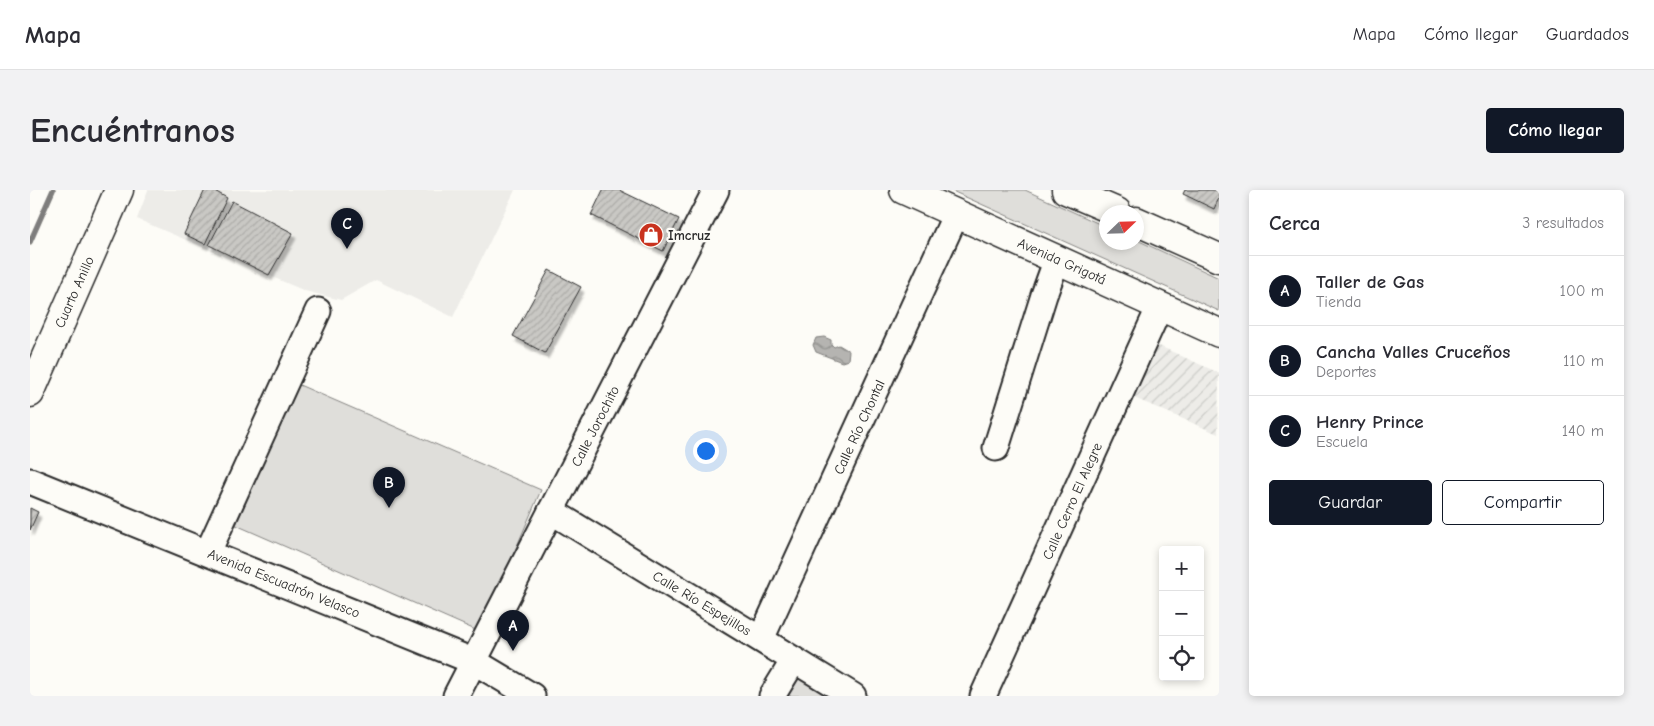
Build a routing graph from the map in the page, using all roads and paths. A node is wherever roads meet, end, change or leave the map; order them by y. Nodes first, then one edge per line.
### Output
1 (119, 190) edge
2 (716, 190) edge
3 (904, 190) edge
4 (1066, 190) edge
5 (1101, 205) edge
6 (956, 214) junction
7 (1144, 225) edge
8 (1219, 258) edge
9 (1057, 260) junction
10 (1160, 306) junction
11 (318, 311) dead end
12 (1219, 333) edge
13 (30, 393) edge
14 (996, 448) dead end
15 (30, 481) edge
16 (551, 511) junction
17 (208, 552) junction
18 (761, 639) junction
19 (794, 660) junction
20 (475, 662) junction
21 (456, 696) edge
22 (532, 696) edge
23 (772, 696) edge
24 (853, 696) edge
25 (983, 696) edge

1 - 13 main road, Cuarto Anillo
2 - 16 street, Calle Jorochito
3 - 6 main road, Avenida Grigotá
4 - 5 main road
6 - 9 main road, Avenida Grigotá
6 - 18 street, Calle Río Chontal
7 - 8 main road
9 - 10 main road, Avenida Grigotá
9 - 14 street
10 - 12 main road, Avenida Grigotá
10 - 25 street, Calle Cerro El Alegre
11 - 17 street
15 - 17 street, Avenida Escuadrón Velasco
16 - 18 street, Calle Río Espejillos
16 - 20 street, Calle Jorochito
17 - 20 street, Avenida Escuadrón Velasco
18 - 19 street, Calle Río Espejillos
19 - 23 street
19 - 24 street, Calle Río Espejillos
20 - 21 street, Calle Jorochito
20 - 22 street, Avenida Escuadrón Velasco

